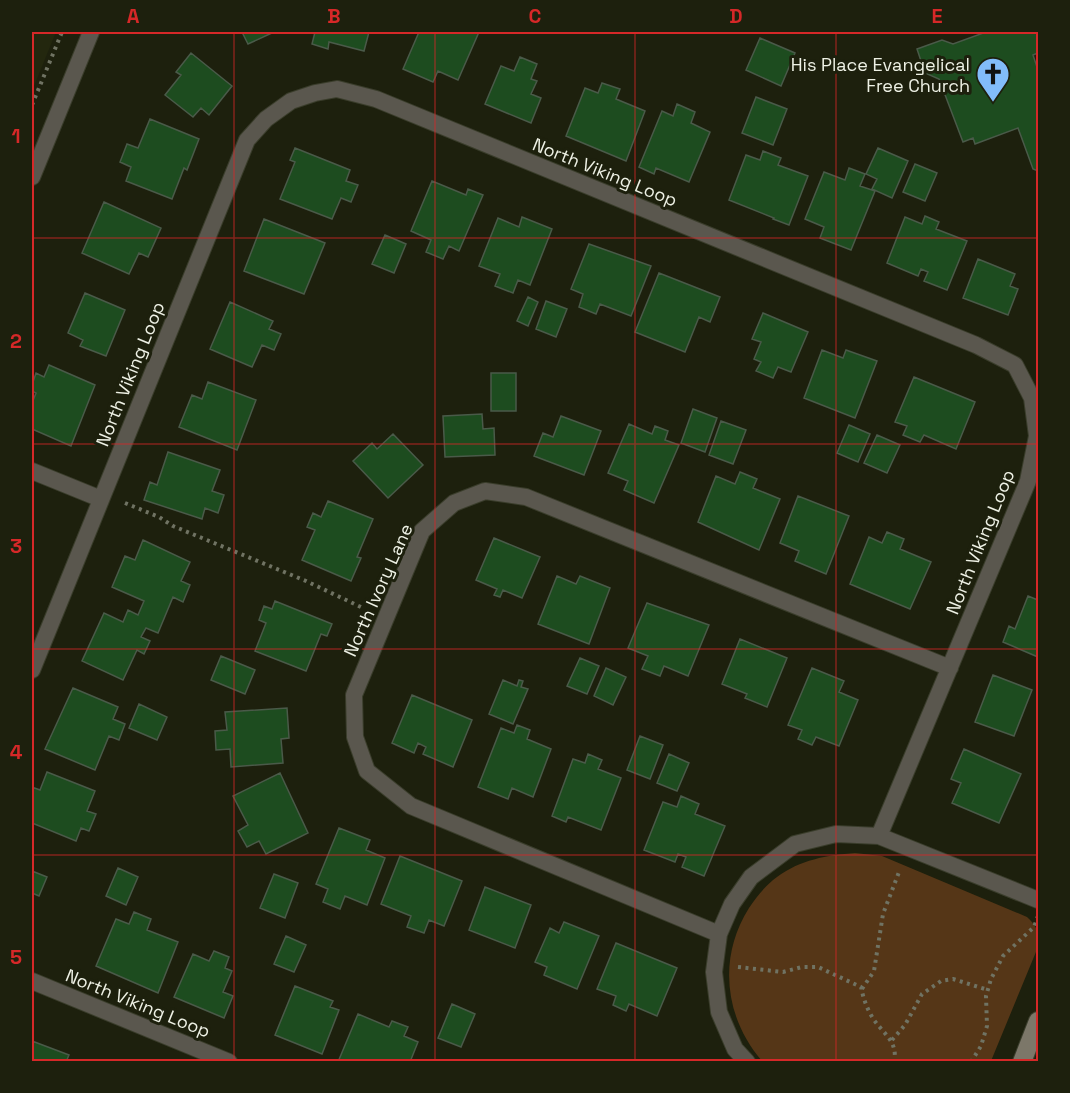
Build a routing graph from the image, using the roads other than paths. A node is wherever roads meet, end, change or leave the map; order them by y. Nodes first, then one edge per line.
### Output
1 (91, 32) edge
2 (32, 177) edge
3 (32, 471) edge
4 (101, 499) junction
5 (950, 668) junction
6 (32, 670) edge
7 (879, 836) junction
8 (1038, 900) edge
9 (719, 934) junction
10 (32, 981) edge
11 (1038, 1021) edge
12 (229, 1062) edge
13 (747, 1062) edge
14 (1022, 1062) edge

1 - 2 street
3 - 4 street
4 - 5 street, North Viking Loop
4 - 6 street, North Viking Loop
5 - 7 street, North Viking Loop
5 - 9 street, North Ivory Lane
7 - 8 street
7 - 9 street
9 - 13 street
10 - 12 street, North Viking Loop
11 - 14 street

